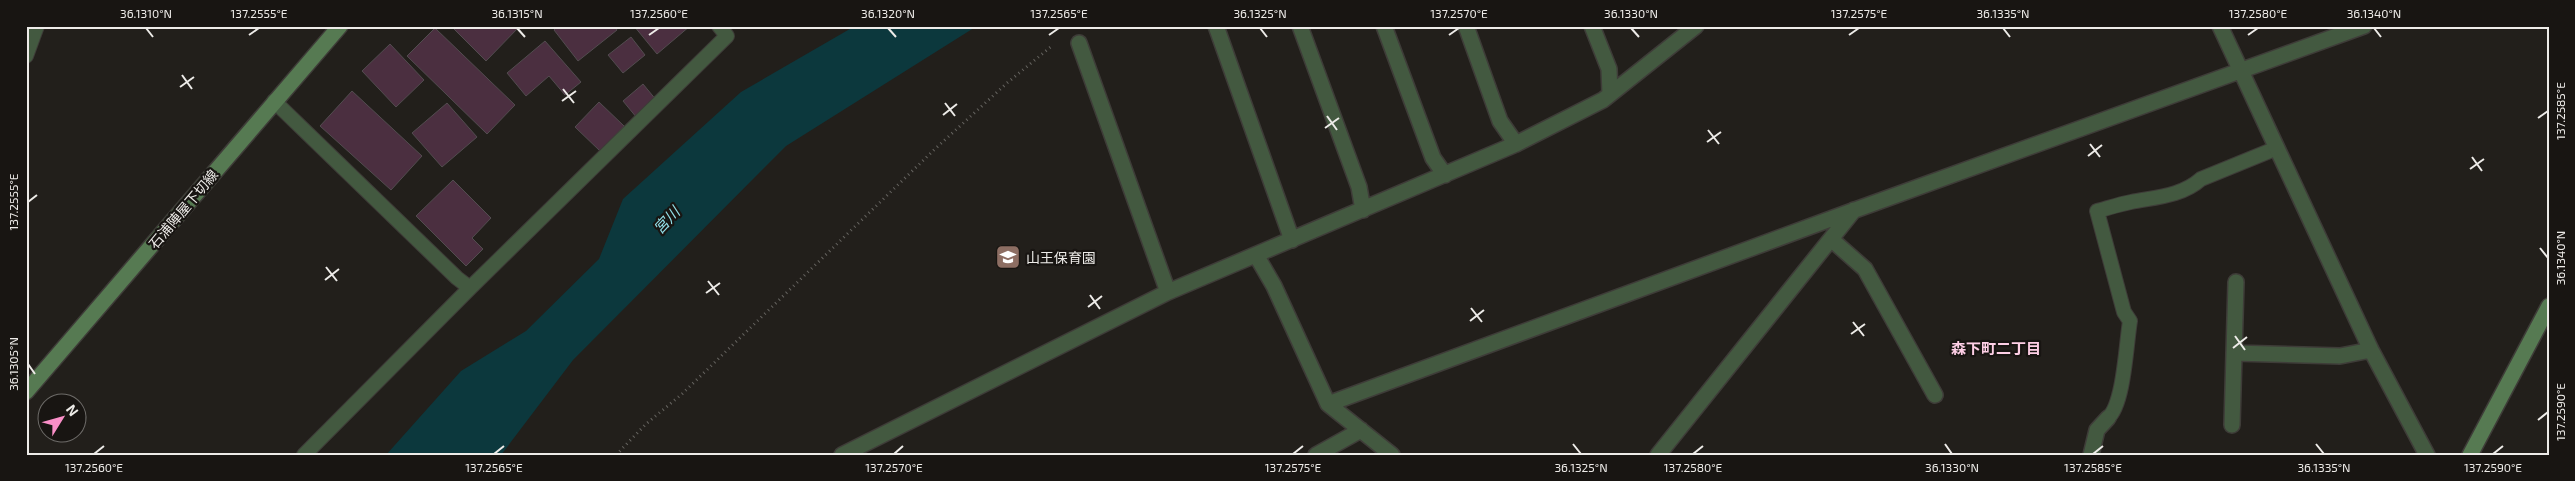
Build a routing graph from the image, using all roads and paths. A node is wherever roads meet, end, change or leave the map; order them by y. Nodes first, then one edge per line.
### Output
1 (37, 26) edge
2 (340, 26) edge
3 (719, 26) edge
4 (1216, 26) edge
5 (1300, 26) edge
6 (1384, 26) edge
7 (1466, 26) edge
8 (1592, 26) edge
9 (1696, 26) edge
10 (2220, 26) edge
11 (2364, 26) edge
12 (1056, 43) dead end
13 (1079, 43) dead end
14 (26, 56) edge
15 (2241, 71) junction
16 (1610, 94) junction
17 (274, 101) junction
18 (1516, 144) junction
19 (2277, 148) junction
20 (1445, 176) junction
21 (1363, 210) junction
22 (1855, 210) junction
23 (1831, 239) junction
24 (1292, 240) junction
25 (1256, 255) junction
26 (2236, 282) dead end
27 (470, 288) junction
28 (1168, 292) junction
29 (2549, 306) edge
30 (2371, 350) junction
31 (2234, 353) junction
32 (26, 392) edge
33 (1935, 395) dead end
34 (1328, 404) junction
35 (2108, 418) joint
36 (2232, 425) dead end
37 (1361, 430) junction
38 (304, 455) edge
39 (616, 455) edge
40 (842, 455) edge
41 (1316, 455) edge
42 (1392, 455) edge
43 (1658, 455) edge
44 (2091, 455) edge
45 (2427, 455) edge
46 (2470, 455) edge

1 - 14 lane
2 - 17 main road, 石浦陣屋下切線
3 - 27 lane
4 - 24 street
5 - 21 street
6 - 20 street
7 - 18 street
8 - 16 street
9 - 16 street
10 - 15 street
11 - 15 street
12 - 39 path
13 - 28 street
15 - 19 street
15 - 22 street
16 - 18 street
17 - 27 lane
17 - 32 main road, 石浦陣屋下切線
18 - 20 street
19 - 30 street
19 - 35 lane
20 - 21 street
21 - 24 street
22 - 23 street
22 - 34 street
23 - 33 street
23 - 43 street
24 - 25 street
25 - 28 street
25 - 34 street
26 - 31 street
27 - 38 lane
28 - 40 street
29 - 46 main road
30 - 31 street
30 - 45 street
31 - 36 street
34 - 37 street
35 - 44 street
37 - 41 street
37 - 42 street

